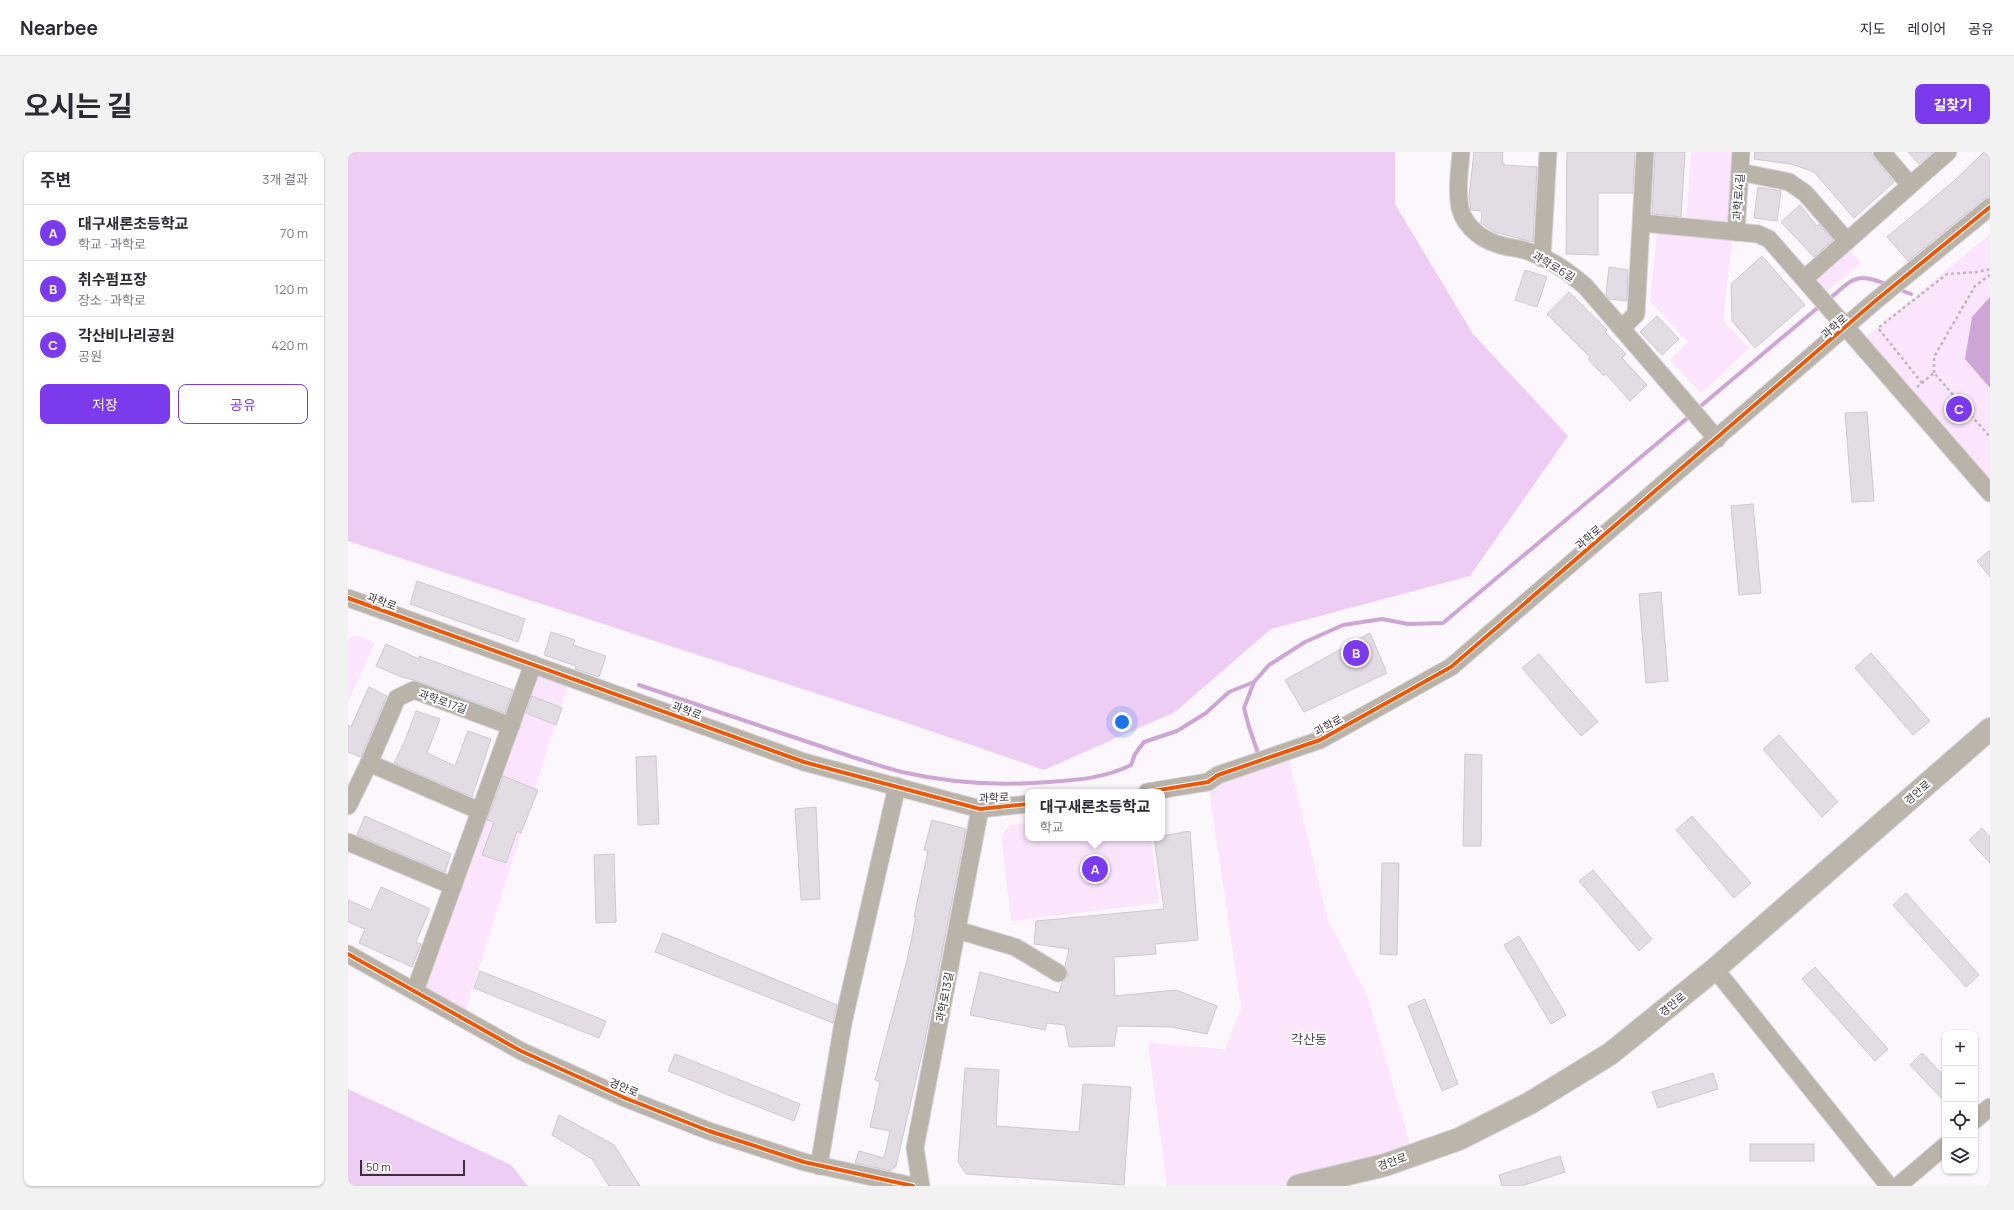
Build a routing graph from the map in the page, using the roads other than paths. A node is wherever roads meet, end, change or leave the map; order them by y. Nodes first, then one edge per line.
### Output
1 (1461, 152) edge
2 (1548, 152) edge
3 (1645, 152) edge
4 (1741, 152) edge
5 (1882, 152) edge
6 (1948, 152) edge
7 (1740, 172) junction
8 (1910, 185) junction
9 (1990, 207) edge
10 (1642, 224) junction
11 (1736, 232) junction
12 (1847, 241) junction
13 (1542, 258) junction
14 (1804, 279) junction
15 (1846, 327) junction
16 (1622, 328) junction
17 (1717, 438) junction
18 (1990, 493) edge
19 (348, 598) edge
20 (533, 664) junction
21 (511, 726) junction
22 (1990, 729) edge
23 (369, 763) junction
24 (897, 786) junction
25 (1165, 789) edge
26 (1025, 804) edge
27 (348, 806) edge
28 (980, 809) junction
29 (480, 811) junction
30 (348, 842) edge
31 (453, 886) junction
32 (957, 930) junction
33 (348, 954) edge
34 (1715, 969) junction
35 (1058, 974) dead end
36 (415, 992) junction
37 (1990, 1107) edge
38 (1978, 1117) edge
39 (1942, 1149) edge
40 (819, 1166) junction
41 (913, 1186) edge
42 (921, 1186) edge
43 (1298, 1186) edge
44 (1889, 1186) edge
45 (1898, 1186) edge

1 - 13 street, 과학로6길
2 - 13 street
3 - 10 street
4 - 7 street, 과학로4길
5 - 8 street
6 - 8 street
7 - 11 street, 과학로4길
7 - 12 street
8 - 12 street
9 - 15 street, 과학로
10 - 11 street
10 - 16 street
11 - 14 street, 과학로4길
12 - 14 street
13 - 16 street, 과학로6길
14 - 15 street, 과학로4길
15 - 17 street, 과학로
15 - 18 street
16 - 17 street, 과학로6길
17 - 25 street, 과학로
19 - 20 street, 과학로
20 - 21 street
20 - 24 street, 과학로
21 - 23 street, 과학로17길
21 - 29 street
22 - 34 main road, 경안로
23 - 27 street, 과학로17길
23 - 29 street
24 - 28 street, 과학로
24 - 40 street
26 - 28 street, 과학로
28 - 32 street, 과학로13길
29 - 31 street
30 - 31 street
31 - 36 street
32 - 35 street
32 - 42 street, 과학로13길
33 - 36 street, 경안로
34 - 43 main road, 경안로
34 - 44 street
36 - 40 street, 경안로
37 - 38 street
39 - 45 street
40 - 41 street, 경안로

